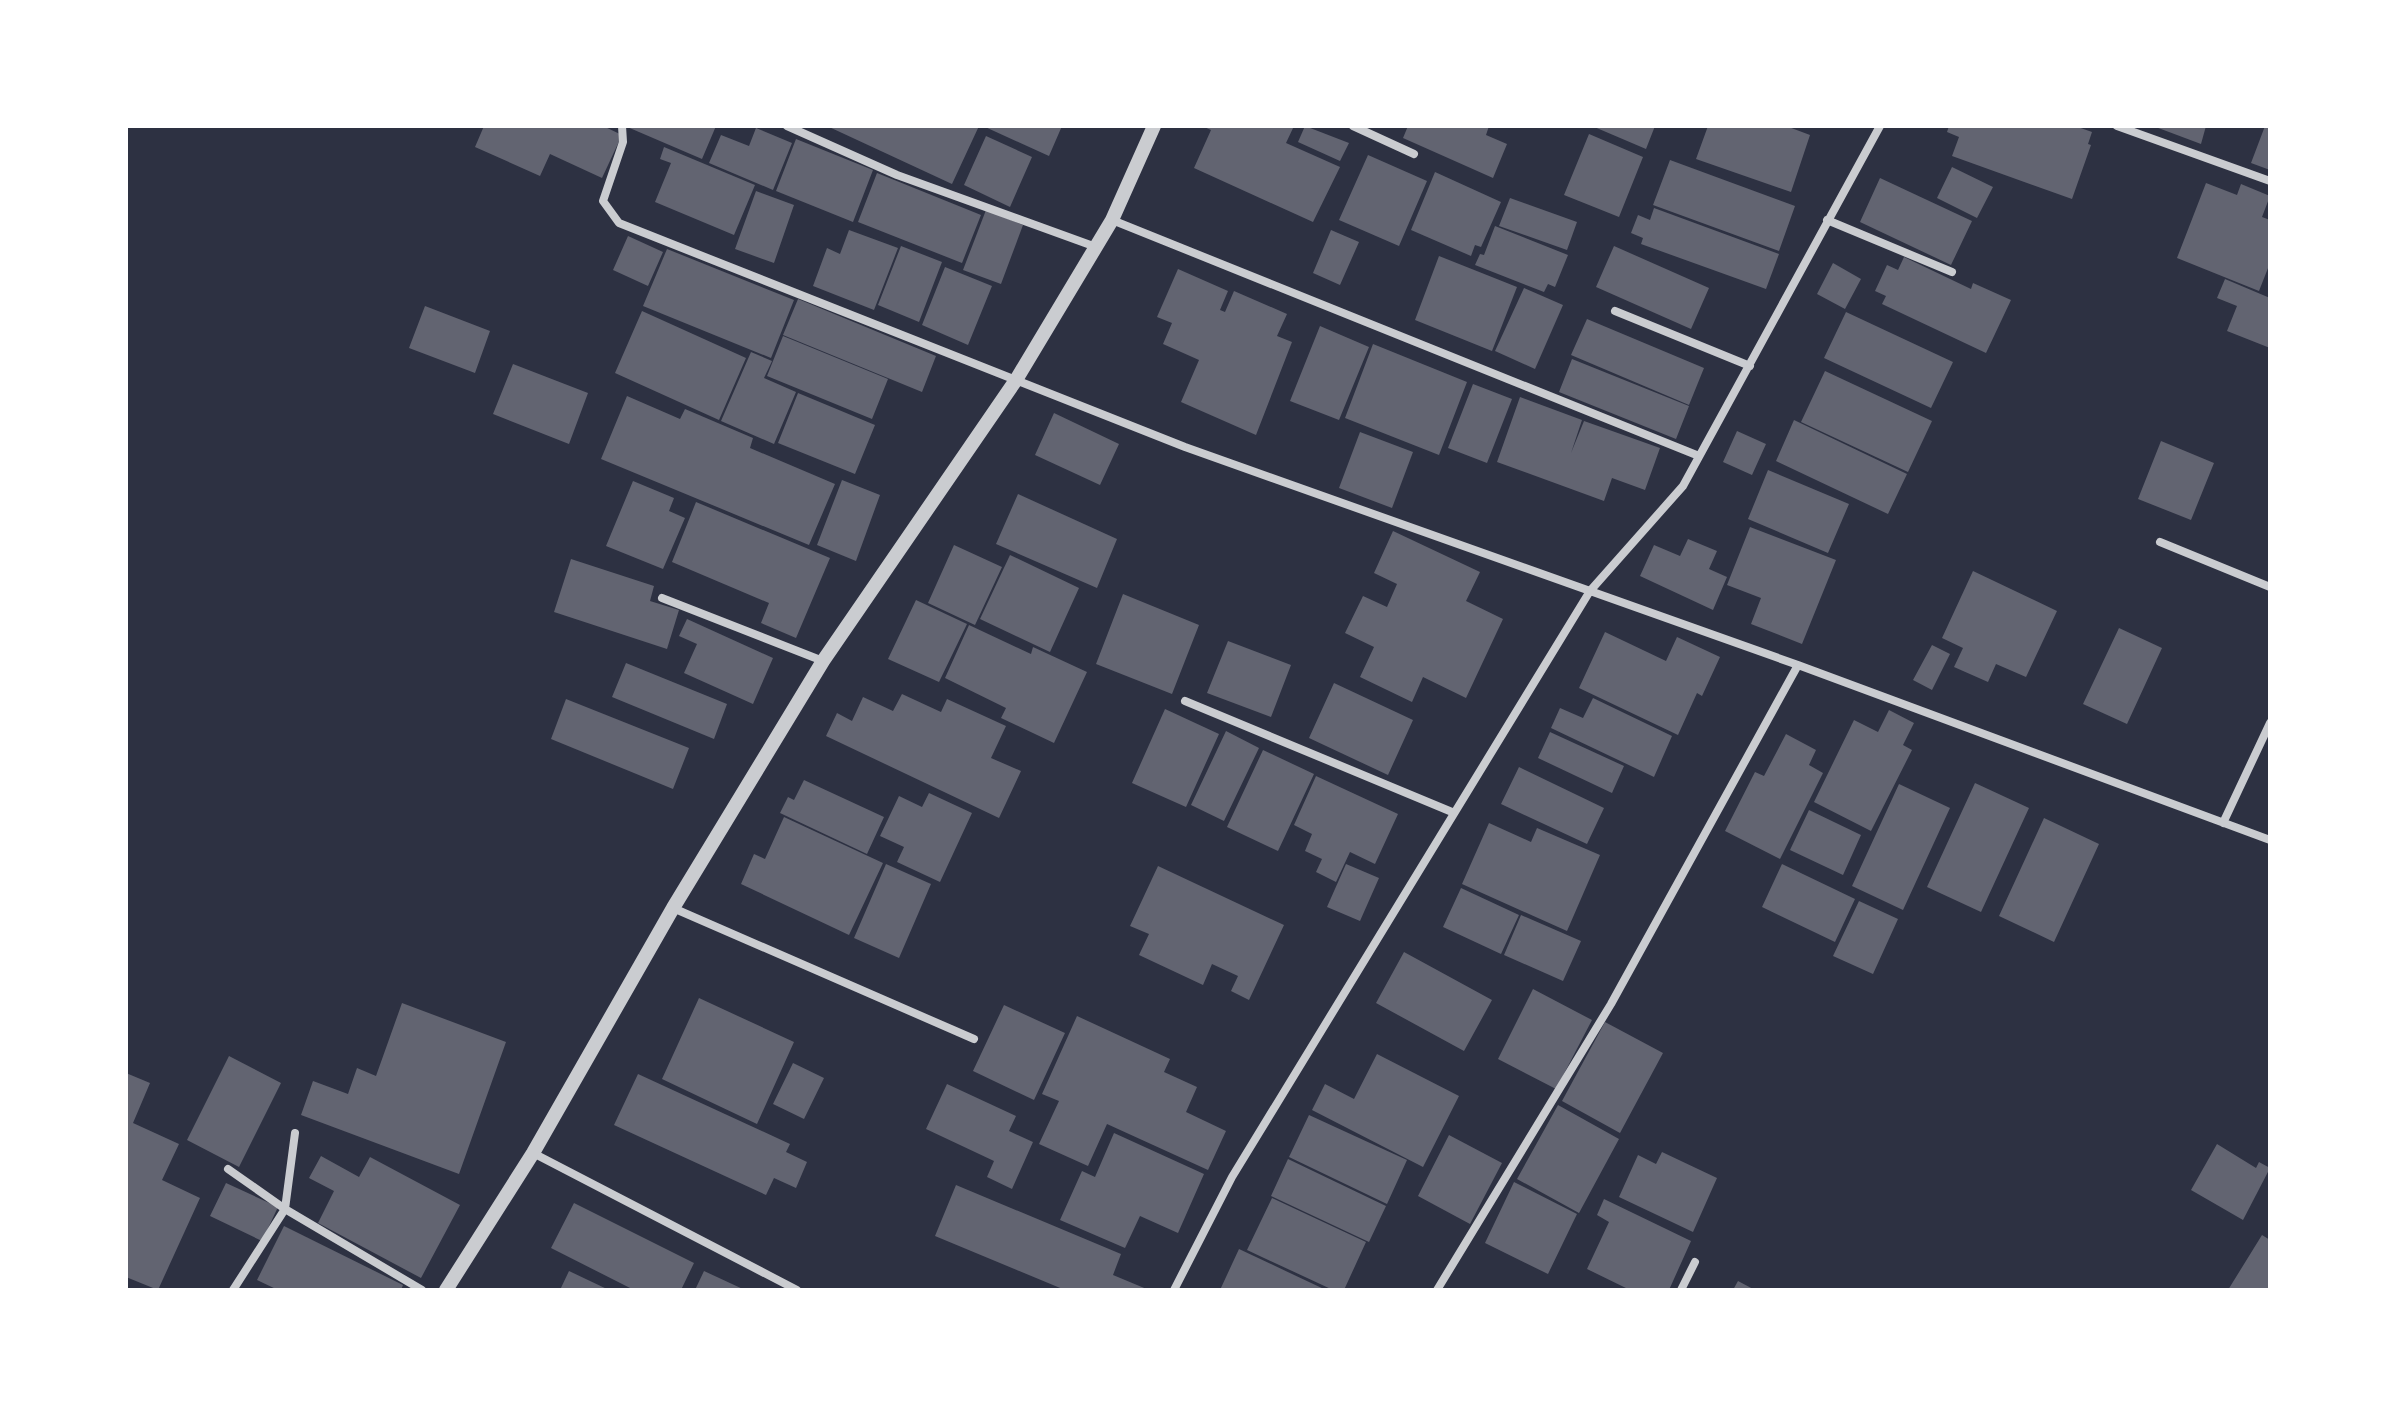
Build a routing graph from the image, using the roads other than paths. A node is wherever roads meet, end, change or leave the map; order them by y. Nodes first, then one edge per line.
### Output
1 (622, 126) edge
2 (787, 126) edge
3 (1154, 126) edge
4 (1353, 126) edge
5 (1880, 126) edge
6 (2117, 126) edge
7 (1414, 154) dead end
8 (2270, 181) edge
9 (1112, 220) junction
10 (1827, 220) junction
11 (1096, 247) junction
12 (1952, 272) dead end
13 (1615, 311) dead end
14 (1750, 366) junction
15 (1016, 380) junction
16 (1699, 456) junction
17 (2160, 542) dead end
18 (2270, 587) edge
19 (1590, 591) junction
20 (662, 598) dead end
21 (823, 661) junction
22 (1798, 665) junction
23 (1185, 701) dead end
24 (2270, 723) edge
25 (1452, 812) junction
26 (2223, 823) junction
27 (2270, 840) edge
28 (673, 908) junction
29 (974, 1039) dead end
30 (295, 1133) dead end
31 (533, 1153) junction
32 (228, 1169) dead end
33 (285, 1209) junction
34 (1695, 1262) dead end
35 (233, 1290) edge
36 (422, 1290) edge
37 (446, 1290) edge
38 (797, 1290) edge
39 (1174, 1290) edge
40 (1437, 1290) edge
41 (1681, 1290) edge

1 - 15 street
2 - 11 street
3 - 9 street
4 - 7 street
5 - 10 street
6 - 8 street
9 - 11 street
9 - 16 street
10 - 12 street
10 - 14 street
11 - 15 street
13 - 14 street
14 - 16 street
15 - 19 street
15 - 21 street
16 - 19 street
17 - 18 street
19 - 22 street
19 - 25 street
20 - 21 street
21 - 28 street
22 - 26 street
22 - 40 street
23 - 25 street
24 - 26 street
25 - 39 street
26 - 27 street
28 - 29 street
28 - 31 street
30 - 33 street
31 - 37 street
31 - 38 street
32 - 33 street
33 - 35 street
33 - 36 street
34 - 41 street

